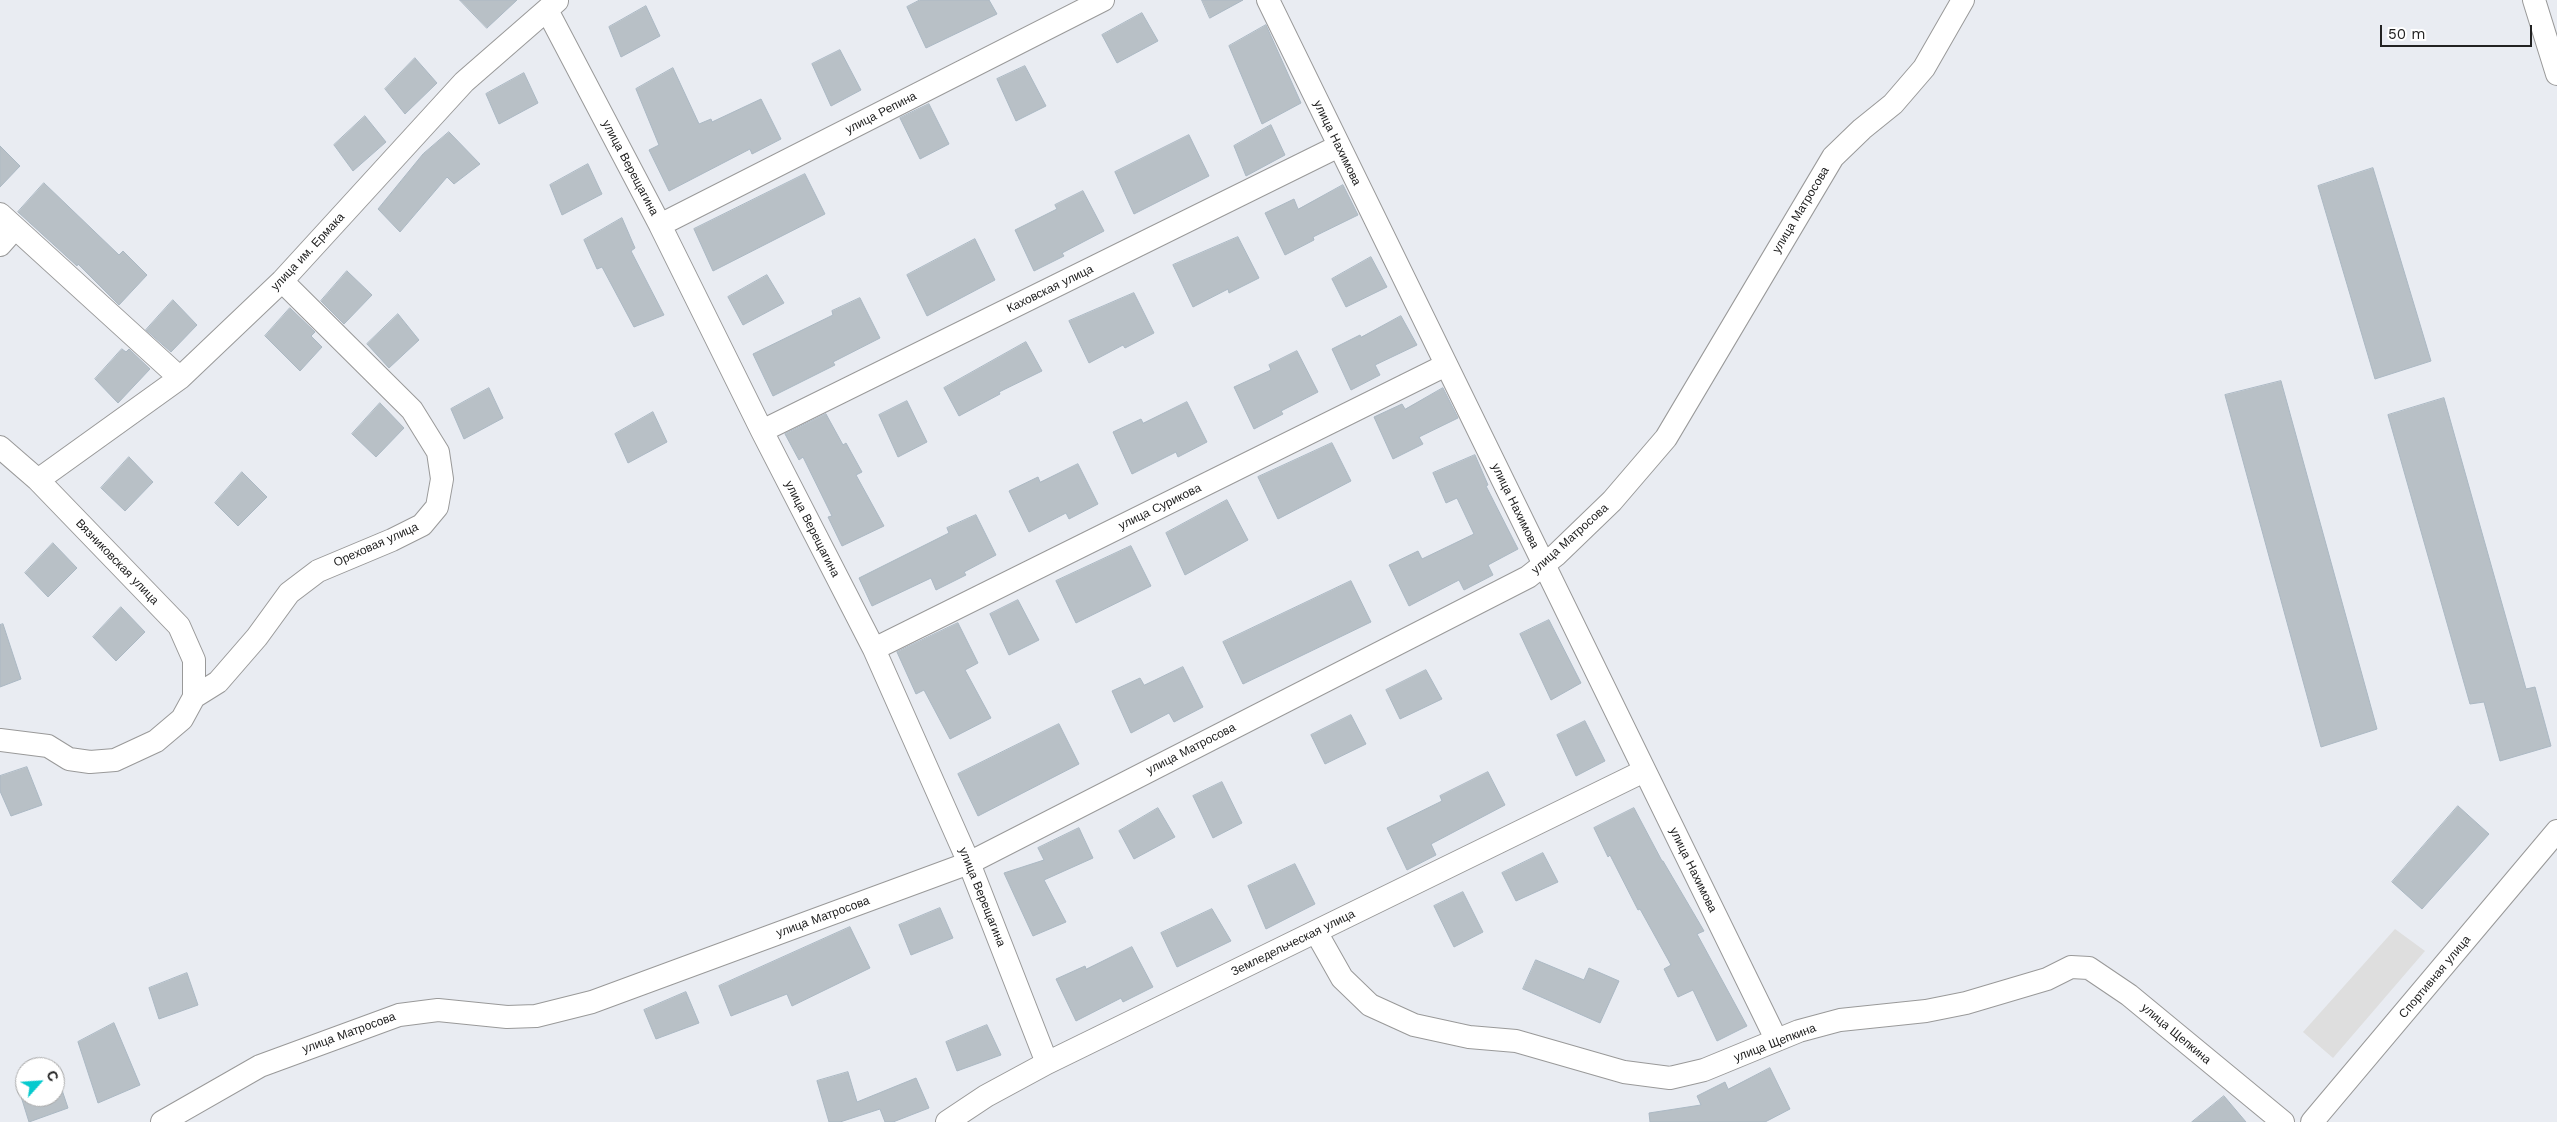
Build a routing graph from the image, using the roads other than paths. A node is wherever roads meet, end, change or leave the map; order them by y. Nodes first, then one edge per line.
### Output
1 (1103, 0) edge
2 (1268, 0) edge
3 (1963, 0) edge
4 (2534, 0) edge
5 (552, 5) edge
6 (2557, 74) edge
7 (1339, 146) junction
8 (7, 221) edge
9 (660, 225) junction
10 (0, 245) edge
11 (282, 281) junction
12 (1446, 365) junction
13 (180, 378) junction
14 (762, 431) junction
15 (0, 447) edge
16 (38, 480) junction
17 (1544, 564) junction
18 (874, 649) junction
19 (194, 697) junction
20 (0, 740) edge
21 (1644, 771) junction
22 (2557, 831) edge
23 (969, 862) junction
24 (1316, 932) junction
25 (1776, 1040) junction
26 (1047, 1063) junction
27 (162, 1122) edge
28 (947, 1122) edge
29 (2283, 1122) edge
30 (2312, 1122) edge

1 - 9 street, улица Репина
2 - 7 street, улица Нахимова
3 - 17 street, улица Матросова
4 - 6 street
5 - 9 street, улица Верещагина
5 - 11 street, улица им. Ермака
7 - 12 street, улица Нахимова
7 - 14 street, Каховская улица
8 - 10 street
8 - 13 street
9 - 14 street, улица Верещагина
11 - 13 street, улица им. Ермака
11 - 19 street, Ореховая улица
12 - 17 street, улица Нахимова
12 - 18 street, улица Сурикова
13 - 16 street, улица им. Ермака
14 - 18 street, улица Верещагина
15 - 16 street, Вязниковская улица
16 - 19 street, Вязниковская улица
17 - 21 street, улица Нахимова
17 - 23 street, улица Матросова
18 - 23 street, улица Верещагина
19 - 20 street
21 - 24 street, Земледельческая улица
21 - 25 street, улица Нахимова
22 - 30 street, Спортивная улица
23 - 26 street, улица Верещагина
23 - 27 street, улица Матросова
24 - 25 street, улица Щепкина
24 - 26 street, Земледельческая улица
25 - 29 street, улица Щепкина
26 - 28 street, Земледельческая улица

